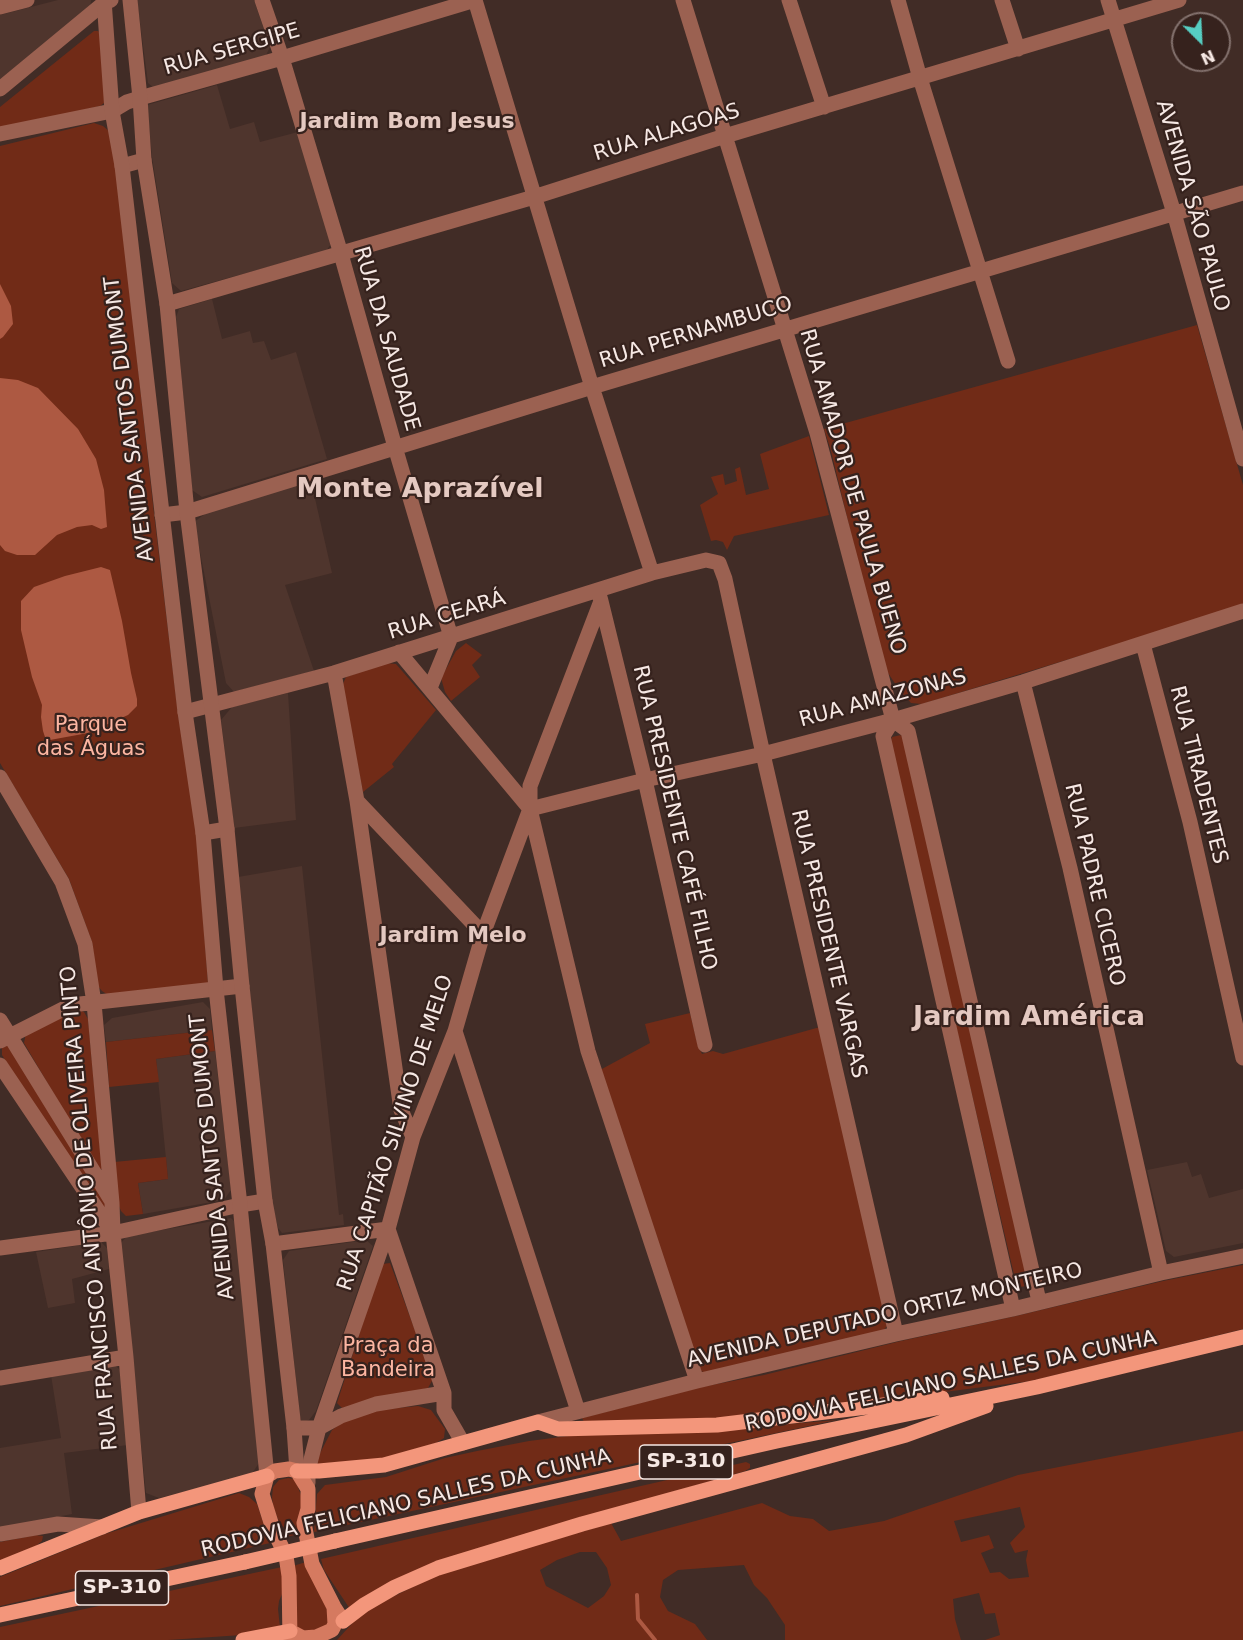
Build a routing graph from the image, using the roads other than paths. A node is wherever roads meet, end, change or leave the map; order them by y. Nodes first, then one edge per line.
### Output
1 (27, 0) edge
2 (130, 0) edge
3 (262, 0) edge
4 (475, 0) edge
5 (683, 0) edge
6 (789, 0) edge
7 (898, 0) edge
8 (1002, 0) edge
9 (1108, 0) edge
10 (1179, 0) edge
11 (106, 1) edge
12 (0, 7) edge
13 (1114, 20) junction
14 (1018, 49) junction
15 (282, 58) junction
16 (920, 78) junction
17 (0, 89) edge
18 (140, 98) junction
19 (824, 107) junction
20 (112, 111) junction
21 (0, 134) edge
22 (725, 136) junction
23 (144, 160) junction
24 (122, 166) junction
25 (1243, 193) edge
26 (534, 197) junction
27 (1174, 213) junction
28 (341, 254) junction
29 (980, 271) junction
30 (167, 304) junction
31 (785, 329) junction
32 (1008, 361) dead end
33 (592, 387) junction
34 (1243, 402) edge
35 (1227, 407) junction
36 (395, 447) junction
37 (1243, 459) edge
38 (187, 512) junction
39 (162, 515) junction
40 (719, 563) joint
41 (652, 573) junction
42 (599, 595) junction
43 (1243, 611) edge
44 (451, 637) junction
45 (1143, 644) junction
46 (399, 652) junction
47 (334, 673) junction
48 (1023, 682) junction
49 (430, 688) junction
50 (211, 706) junction
51 (185, 712) junction
52 (893, 720) junction
53 (763, 754) junction
54 (0, 777) edge
55 (645, 780) junction
56 (357, 801) junction
57 (530, 809) junction
58 (227, 829) junction
59 (203, 833) junction
60 (483, 934) junction
61 (242, 986) junction
62 (216, 989) junction
63 (94, 1003) junction
64 (0, 1020) edge
65 (455, 1031) junction
66 (5, 1038) edge
67 (705, 1045) dead end
68 (1243, 1058) edge
69 (0, 1065) edge
70 (413, 1137) junction
71 (265, 1201) junction
72 (112, 1203) junction
73 (240, 1205) junction
74 (388, 1229) junction
75 (113, 1233) junction
76 (273, 1244) junction
77 (0, 1248) edge
78 (1243, 1256) edge
79 (1161, 1273) junction
80 (1039, 1302) junction
81 (1013, 1309) junction
82 (896, 1334) junction
83 (1243, 1337) edge
84 (126, 1357) junction
85 (0, 1378) edge
86 (697, 1381) junction
87 (1037, 1387) junction
88 (444, 1393) junction
89 (578, 1412) junction
90 (538, 1422) junction
91 (294, 1428) junction
92 (319, 1428) junction
93 (463, 1443) junction
94 (303, 1471) junction
95 (267, 1476) junction
96 (308, 1490) joint
97 (140, 1512) junction
98 (102, 1527) junction
99 (0, 1534) edge
100 (0, 1568) edge
101 (0, 1615) edge
102 (335, 1630) edge
103 (290, 1636) edge
104 (243, 1640) edge

1 - 12 street
2 - 18 street
3 - 15 street, RUA DA SAUDADE
4 - 15 street, RUA SERGIPE
4 - 26 street
5 - 22 street, RUA AMADOR DE PAULA BUENO
6 - 19 street
7 - 16 street
8 - 14 street
9 - 13 street, AVENIDA SÃO PAULO
10 - 13 street, RUA ALAGOAS
11 - 17 street
11 - 20 street, AVENIDA SANTOS DUMONT
13 - 14 street, RUA ALAGOAS
13 - 27 street, AVENIDA SÃO PAULO
14 - 16 street, RUA ALAGOAS
15 - 18 street, RUA SERGIPE
15 - 28 street, RUA DA SAUDADE
16 - 19 street, RUA ALAGOAS
16 - 29 street
18 - 20 street, RUA SERGIPE
18 - 23 street
19 - 22 street, RUA ALAGOAS
20 - 21 street, RUA SERGIPE
20 - 24 street, AVENIDA SANTOS DUMONT
22 - 26 street, RUA ALAGOAS
22 - 31 street, RUA AMADOR DE PAULA BUENO
23 - 24 street
23 - 30 street
24 - 39 street, AVENIDA SANTOS DUMONT
25 - 27 street, RUA PERNAMBUCO
26 - 28 street, RUA ALAGOAS
26 - 33 street
27 - 29 street, RUA PERNAMBUCO
27 - 35 street, AVENIDA SÃO PAULO
28 - 30 street, RUA ALAGOAS
28 - 36 street, RUA DA SAUDADE
29 - 31 street, RUA PERNAMBUCO
29 - 32 street
30 - 38 street
31 - 33 street, RUA PERNAMBUCO
31 - 52 street, RUA AMADOR DE PAULA BUENO
33 - 36 street, RUA PERNAMBUCO
33 - 41 street
34 - 35 street
35 - 37 street, AVENIDA SÃO PAULO
36 - 38 street, RUA PERNAMBUCO
36 - 44 street, RUA DA SAUDADE
38 - 39 street, RUA PERNAMBUCO
38 - 50 street
39 - 51 street, AVENIDA SANTOS DUMONT
40 - 41 street, RUA CEARÁ
40 - 53 street, RUA PRESIDENTE VARGAS
41 - 42 street, RUA CEARÁ
42 - 44 street, RUA CEARÁ
42 - 55 street, RUA PRESIDENTE CAFÉ FILHO
42 - 57 street, RUA CAPITÃO SILVINO DE MELO
43 - 45 street, RUA AMAZONAS
44 - 46 street, RUA CEARÁ
44 - 49 street
45 - 48 street, RUA AMAZONAS
45 - 68 street, RUA TIRADENTES
46 - 47 street, RUA CEARÁ
46 - 49 street
47 - 50 street, RUA CEARÁ
47 - 56 street
48 - 52 street, RUA AMAZONAS
48 - 79 street, RUA PADRE CICERO
49 - 57 street
50 - 51 street, RUA CEARÁ
50 - 58 street
51 - 59 street, AVENIDA SANTOS DUMONT
52 - 53 street, RUA AMAZONAS
52 - 80 street, RUA AMADOR DE PAULA BUENO
52 - 81 street
53 - 55 street, RUA AMAZONAS
53 - 82 street, RUA PRESIDENTE VARGAS
54 - 63 street, RUA FRANCISCO ANTÔNIO DE OLIVEIRA PINTO
55 - 57 street, RUA AMAZONAS
55 - 67 street, RUA PRESIDENTE CAFÉ FILHO
56 - 60 street
56 - 70 street
57 - 60 street, RUA CAPITÃO SILVINO DE MELO
57 - 86 street
58 - 59 street
58 - 61 street
59 - 62 street, AVENIDA SANTOS DUMONT
60 - 65 street, RUA CAPITÃO SILVINO DE MELO
61 - 62 street
61 - 71 street
62 - 63 street
62 - 73 street, AVENIDA SANTOS DUMONT
63 - 66 street
63 - 72 street, RUA FRANCISCO ANTÔNIO DE OLIVEIRA PINTO
64 - 66 street
65 - 70 street, RUA CAPITÃO SILVINO DE MELO
65 - 89 street
66 - 72 street
69 - 75 street
70 - 74 street, RUA CAPITÃO SILVINO DE MELO
71 - 73 street
71 - 76 street
72 - 75 street, RUA FRANCISCO ANTÔNIO DE OLIVEIRA PINTO
73 - 75 street
73 - 95 street, AVENIDA SANTOS DUMONT
74 - 76 street
74 - 88 street
74 - 92 street, RUA CAPITÃO SILVINO DE MELO
75 - 77 street
75 - 84 street, RUA FRANCISCO ANTÔNIO DE OLIVEIRA PINTO
76 - 91 street
78 - 79 street, AVENIDA DEPUTADO ORTIZ MONTEIRO
79 - 80 street, AVENIDA DEPUTADO ORTIZ MONTEIRO
80 - 81 street, AVENIDA DEPUTADO ORTIZ MONTEIRO
81 - 82 street, AVENIDA DEPUTADO ORTIZ MONTEIRO
82 - 86 street, AVENIDA DEPUTADO ORTIZ MONTEIRO
83 - 87 main road, RODOVIA FELICIANO SALLES DA CUNHA / SP-310
84 - 85 street
84 - 97 street, RUA FRANCISCO ANTÔNIO DE OLIVEIRA PINTO
86 - 89 street, AVENIDA DEPUTADO ORTIZ MONTEIRO
87 - 90 main road
87 - 101 main road, RODOVIA FELICIANO SALLES DA CUNHA / SP-310, bridge
87 - 102 main road
88 - 92 street
88 - 93 street
89 - 90 street, AVENIDA DEPUTADO ORTIZ MONTEIRO
90 - 93 main road
91 - 92 street
91 - 94 street
92 - 94 street, RUA CAPITÃO SILVINO DE MELO
93 - 94 main road
94 - 95 main road
94 - 96 street, RUA CAPITÃO SILVINO DE MELO
95 - 97 main road
95 - 103 main road
96 - 102 main road
97 - 98 main road
98 - 99 street
98 - 100 main road
102 - 103 main road
103 - 104 main road

